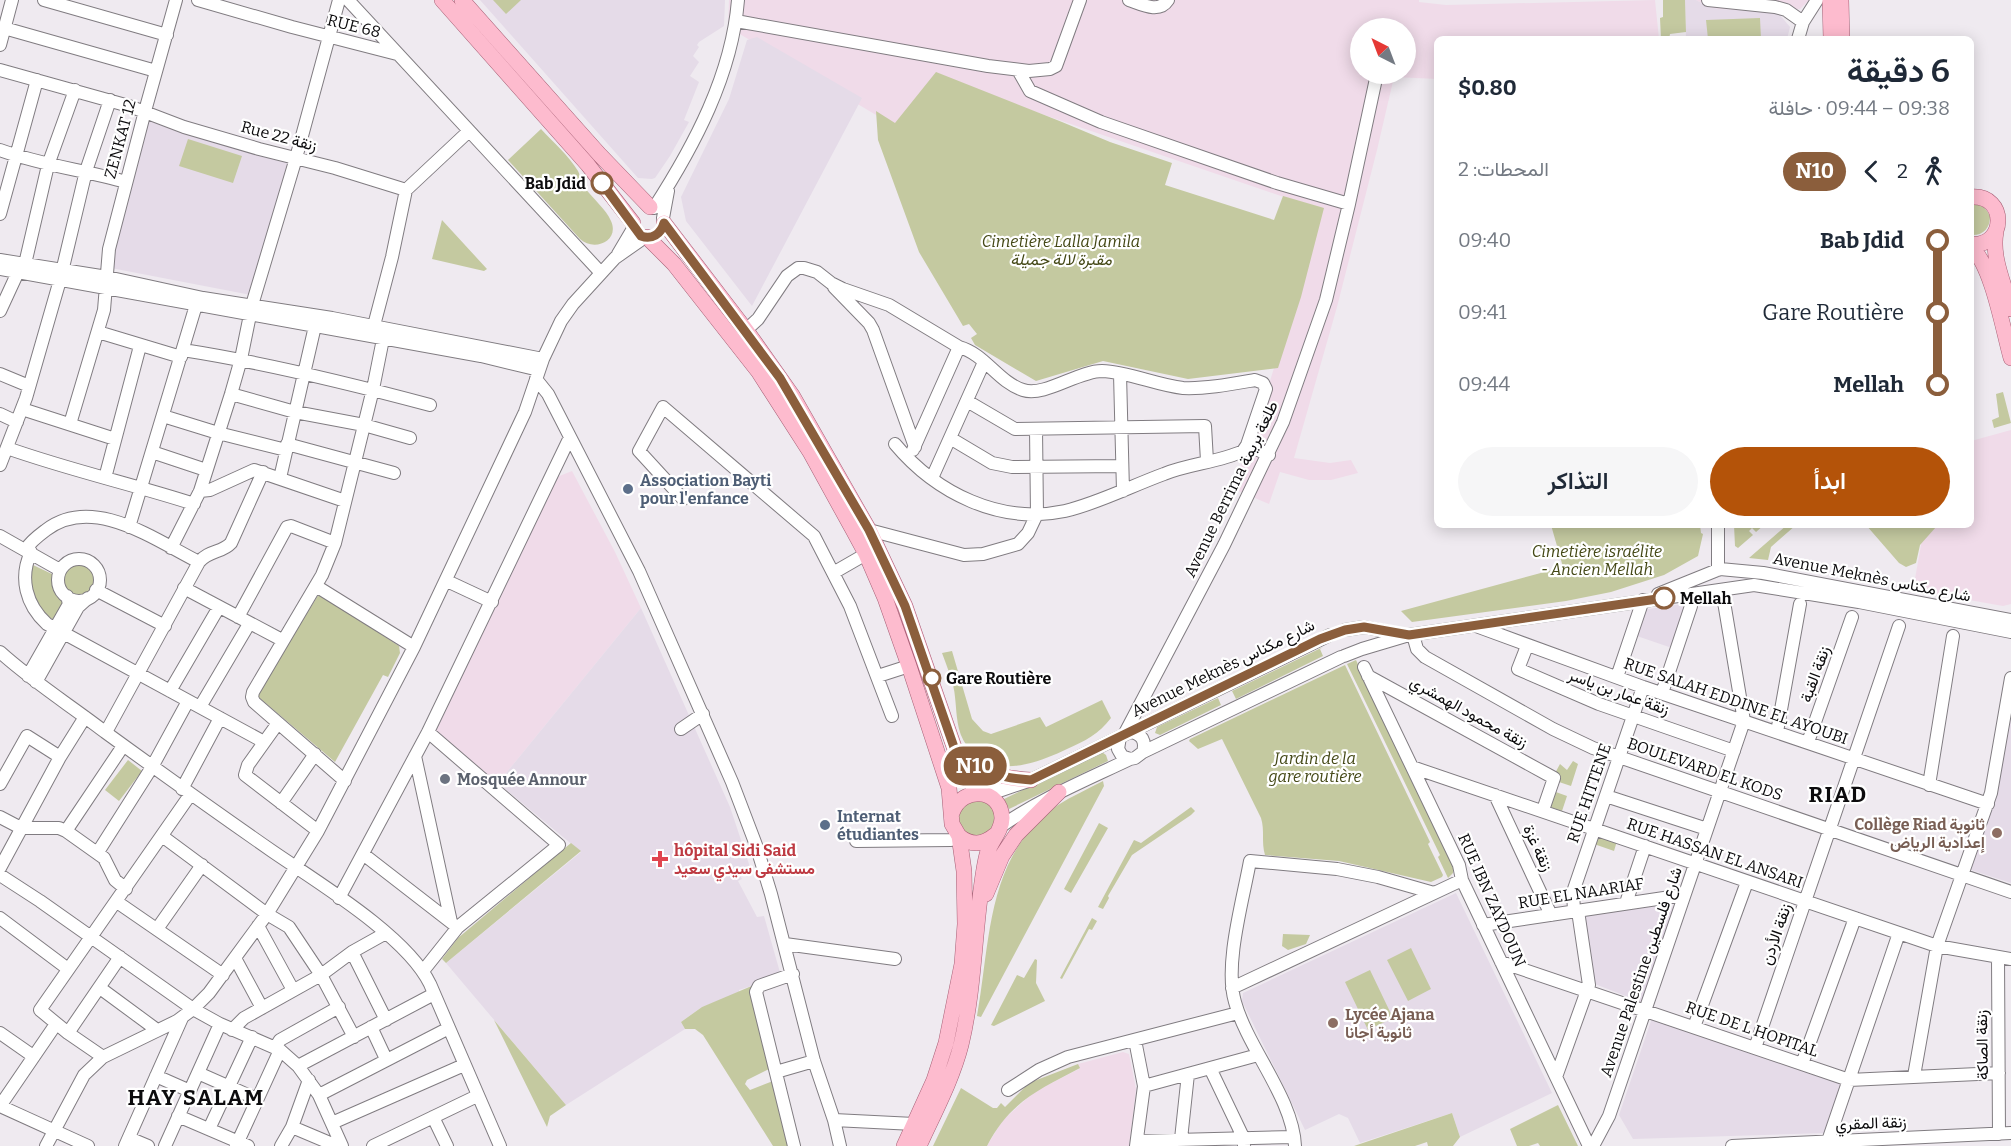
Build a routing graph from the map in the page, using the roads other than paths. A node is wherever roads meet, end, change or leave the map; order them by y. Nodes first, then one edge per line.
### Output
1 (12, 0) edge
2 (45, 0) edge
3 (176, 0) edge
4 (198, 0) edge
5 (339, 0) edge
6 (348, 0) edge
7 (442, 0) edge
8 (462, 0) edge
9 (738, 0) edge
10 (1080, 0) edge
11 (1129, 0) edge
12 (1167, 0) edge
13 (1708, 0) edge
14 (1816, 0) edge
15 (1830, 0) edge
16 (1841, 0) edge
17 (736, 21) junction
18 (1803, 22) junction
19 (4, 28) junction
20 (167, 35) junction
21 (328, 36) junction
22 (1799, 36) edge
23 (1831, 36) edge
24 (1842, 36) edge
25 (0, 45) edge
26 (397, 54) junction
27 (0, 70) edge
28 (1018, 70) junction
29 (156, 71) junction
30 (37, 80) junction
31 (1375, 84) edge
32 (75, 90) junction
33 (110, 100) junction
34 (145, 111) junction
35 (469, 131) junction
36 (0, 150) edge
37 (15, 155) junction
38 (296, 158) junction
39 (48, 165) junction
40 (86, 171) junction
41 (126, 182) junction
42 (406, 189) junction
43 (1974, 196) edge
44 (1349, 204) junction
45 (0, 214) edge
46 (658, 214) junction
47 (640, 231) junction
48 (1996, 232) junction
49 (1974, 245) edge
50 (1974, 250) edge
51 (0, 260) edge
52 (0, 268) edge
53 (22, 268) junction
54 (601, 273) junction
55 (61, 275) junction
56 (107, 282) junction
57 (831, 283) junction
58 (196, 305) junction
59 (2011, 309) edge
60 (251, 310) junction
61 (0, 311) edge
62 (315, 326) junction
63 (746, 330) junction
64 (98, 332) junction
65 (376, 334) junction
66 (140, 346) junction
67 (959, 347) junction
68 (182, 354) junction
69 (2011, 358) edge
70 (242, 359) junction
71 (984, 362) junction
72 (540, 370) junction
73 (0, 374) edge
74 (306, 374) junction
75 (1120, 374) junction
76 (29, 386) junction
77 (373, 389) junction
78 (231, 394) junction
79 (967, 401) junction
80 (430, 405) dead end
81 (22, 410) junction
82 (296, 412) junction
83 (0, 414) edge
84 (163, 416) junction
85 (17, 422) junction
86 (70, 424) junction
87 (364, 425) junction
88 (1121, 427) junction
89 (1036, 429) junction
90 (218, 433) junction
91 (570, 437) junction
92 (410, 438) dead end
93 (950, 438) junction
94 (115, 439) junction
95 (895, 444) dead end
96 (1247, 445) junction
97 (286, 447) junction
98 (915, 447) junction
99 (7, 448) junction
100 (152, 452) junction
101 (1269, 455) junction
102 (909, 460) junction
103 (1207, 461) junction
104 (355, 462) junction
105 (0, 465) edge
106 (1122, 466) junction
107 (1036, 468) junction
108 (206, 470) junction
109 (262, 471) junction
110 (394, 473) dead end
111 (105, 478) junction
112 (280, 478) junction
113 (932, 478) junction
114 (142, 488) junction
115 (1123, 490) junction
116 (200, 491) junction
117 (682, 499) dead end
118 (345, 501) junction
119 (194, 504) junction
120 (1037, 514) junction
121 (129, 527) junction
122 (1718, 528) edge
123 (869, 530) junction
124 (0, 536) edge
125 (335, 543) junction
126 (171, 548) junction
127 (28, 551) junction
128 (866, 554) junction
129 (199, 562) junction
130 (60, 570) junction
131 (1722, 570) junction
132 (833, 573) junction
133 (447, 581) junction
134 (316, 586) junction
135 (184, 588) junction
136 (1725, 590) junction
137 (92, 594) junction
138 (1691, 594) junction
139 (67, 596) junction
140 (1642, 600) junction
141 (492, 602) junction
142 (1800, 604) dead end
143 (219, 608) junction
144 (1852, 617) dead end
145 (243, 620) junction
146 (2011, 620) edge
147 (165, 626) junction
148 (1474, 626) junction
149 (1899, 626) dead end
150 (1364, 627) junction
151 (1345, 630) dead end
152 (59, 631) junction
153 (2011, 632) edge
154 (1330, 635) dead end
155 (1411, 635) junction
156 (1953, 636) dead end
157 (282, 640) junction
158 (1527, 646) junction
159 (414, 647) junction
160 (1362, 649) junction
161 (0, 652) edge
162 (909, 666) junction
163 (1366, 671) joint
164 (139, 674) junction
165 (878, 676) junction
166 (1617, 677) junction
167 (2011, 678) edge
168 (32, 679) junction
169 (1643, 687) junction
170 (170, 691) junction
171 (1662, 693) junction
172 (188, 701) junction
173 (200, 707) junction
174 (703, 714) junction
175 (892, 716) dead end
176 (1633, 716) junction
177 (85, 717) junction
178 (220, 718) junction
179 (1744, 721) junction
180 (278, 723) junction
181 (681, 729) dead end
182 (106, 732) junction
183 (428, 732) junction
184 (1777, 732) junction
185 (1126, 734) junction
186 (264, 742) junction
187 (1808, 742) junction
188 (123, 746) junction
189 (1734, 751) junction
190 (1143, 752) junction
191 (956, 753) junction
192 (315, 754) junction
193 (415, 756) junction
194 (1619, 757) junction
195 (60, 758) junction
196 (1854, 758) junction
197 (1130, 759) junction
198 (152, 767) junction
199 (1412, 767) junction
200 (1031, 780) junction
201 (345, 781) junction
202 (0, 784) edge
203 (1929, 785) junction
204 (186, 792) junction
205 (1059, 792) junction
206 (1720, 792) junction
207 (984, 795) junction
208 (1495, 795) junction
209 (1606, 796) junction
210 (281, 803) junction
211 (1988, 804) junction
212 (1543, 810) junction
213 (952, 813) junction
214 (0, 817) edge
215 (21, 828) junction
216 (1594, 829) junction
217 (1707, 830) junction
218 (1829, 830) junction
219 (66, 831) junction
220 (318, 831) junction
221 (997, 831) junction
222 (162, 836) junction
223 (958, 836) junction
224 (856, 841) dead end
225 (1645, 846) junction
226 (98, 852) junction
227 (363, 854) junction
228 (1695, 864) junction
229 (202, 865) junction
230 (0, 867) edge
231 (296, 868) junction
232 (0, 875) edge
233 (1963, 876) junction
234 (1462, 880) junction
235 (1747, 882) junction
236 (126, 889) junction
237 (2011, 892) edge
238 (1434, 893) junction
239 (1684, 895) junction
240 (339, 898) junction
241 (117, 902) junction
242 (1804, 902) junction
243 (1626, 903) junction
244 (980, 908) junction
245 (1576, 911) junction
246 (267, 914) junction
247 (1551, 915) junction
248 (0, 918) edge
249 (1855, 918) junction
250 (455, 924) junction
251 (1483, 925) junction
252 (258, 926) junction
253 (157, 929) junction
254 (386, 933) junction
255 (1899, 933) junction
256 (93, 937) junction
257 (785, 944) junction
258 (1937, 946) junction
259 (352, 952) junction
260 (120, 957) junction
261 (1998, 957) junction
262 (235, 958) junction
263 (895, 959) dead end
264 (2011, 959) edge
265 (1501, 962) junction
266 (69, 969) junction
267 (423, 970) junction
268 (793, 974) junction
269 (223, 975) junction
270 (321, 975) junction
271 (100, 988) junction
272 (1232, 988) junction
273 (293, 990) junction
274 (1587, 990) junction
275 (434, 994) junction
276 (339, 1007) junction
277 (262, 1008) junction
278 (193, 1009) junction
279 (1645, 1010) junction
280 (1238, 1012) junction
281 (182, 1018) junction
282 (386, 1020) junction
283 (56, 1024) junction
284 (220, 1024) junction
285 (372, 1027) junction
286 (1694, 1027) junction
287 (448, 1028) junction
288 (157, 1030) junction
289 (232, 1030) junction
290 (68, 1033) junction
291 (2, 1037) edge
292 (252, 1037) junction
293 (354, 1037) junction
294 (1135, 1040) junction
295 (1755, 1048) junction
296 (277, 1049) junction
297 (1258, 1055) junction
298 (33, 1056) junction
299 (103, 1057) junction
300 (386, 1059) junction
301 (814, 1061) junction
302 (1802, 1064) junction
303 (464, 1065) junction
304 (298, 1066) junction
305 (1210, 1068) junction
306 (776, 1072) junction
307 (198, 1073) junction
308 (1999, 1073) junction
309 (1188, 1074) junction
310 (156, 1076) junction
311 (1914, 1076) junction
312 (1556, 1077) junction
313 (309, 1080) junction
314 (1849, 1080) junction
315 (1144, 1086) junction
316 (229, 1087) junction
317 (1008, 1090) dead end
318 (190, 1091) junction
319 (318, 1095) junction
320 (477, 1096) junction
321 (257, 1099) junction
322 (0, 1106) edge
323 (178, 1116) junction
324 (433, 1117) junction
325 (834, 1120) junction
326 (332, 1123) junction
327 (914, 1124) junction
328 (292, 1127) junction
329 (209, 1129) junction
330 (54, 1131) junction
331 (2005, 1133) edge
332 (1181, 1139) junction
333 (1828, 1141) junction
334 (127, 1142) edge
335 (1244, 1142) edge
336 (1294, 1142) edge
337 (1137, 1143) edge
338 (1205, 1143) edge
339 (1863, 1143) edge
340 (241, 1145) edge
341 (46, 1146) edge
342 (88, 1146) edge
343 (148, 1146) edge
344 (165, 1146) edge
345 (281, 1146) edge
346 (337, 1146) edge
347 (342, 1146) edge
348 (373, 1146) edge
349 (447, 1146) edge
350 (500, 1146) edge
351 (794, 1146) edge
352 (840, 1146) edge
353 (904, 1146) edge
354 (919, 1146) edge
355 (1591, 1146) edge
356 (1732, 1146) edge

1 - 19 street
2 - 20 street
3 - 20 street, ZENKAT 12
4 - 21 street, RUE 68
5 - 21 street
6 - 26 street
7 - 47 main road
8 - 46 main road
9 - 17 street
10 - 28 street
11 - 12 street
13 - 18 street
14 - 18 street
15 - 23 main road
16 - 24 main road
17 - 28 street
17 - 46 street
18 - 22 street
19 - 25 street
19 - 29 street
20 - 29 street, ZENKAT 12
21 - 26 street, RUE 68
21 - 38 street
26 - 35 street
27 - 30 street, Rue 22 زنقة
28 - 44 street
29 - 34 street, ZENKAT 12
30 - 32 street, Rue 22 زنقة
30 - 37 street
31 - 44 street, Avenue Berrima طلعة بريمة
32 - 33 street, Rue 22 زنقة
32 - 39 street
33 - 34 street, Rue 22 زنقة
33 - 40 street
34 - 38 street, Rue 22 زنقة
34 - 41 street, ZENKAT 12
35 - 42 street
35 - 54 street
36 - 37 street
37 - 39 street
37 - 45 street
38 - 42 street, Rue 22 زنقة
38 - 60 street
39 - 40 street
39 - 53 street
40 - 41 street
40 - 55 street
41 - 56 street, ZENKAT 12
42 - 65 street
43 - 48 main road
44 - 101 street, Avenue Berrima طلعة بريمة
46 - 47 main road
46 - 47 main road
46 - 63 main road
47 - 54 street
47 - 128 main road
48 - 49 main road
48 - 59 main road
50 - 69 main road
51 - 53 street
52 - 53 street
53 - 55 street
53 - 61 street
54 - 72 street
55 - 56 street
55 - 76 street
56 - 58 street
56 - 60 street
56 - 64 street, ZENKAT 12
57 - 63 street
57 - 67 street
57 - 98 street
58 - 60 street
58 - 68 street
60 - 62 street
60 - 65 street
60 - 70 street
62 - 65 street
62 - 74 street
63 - 123 main road
64 - 66 street
64 - 86 street, ZENKAT 12
65 - 72 street
65 - 77 street
66 - 68 street
66 - 94 street
67 - 71 street
67 - 98 street
68 - 70 street
68 - 84 street
70 - 74 street
70 - 78 street
71 - 75 street
71 - 79 street
72 - 91 street
72 - 133 street
73 - 76 street
74 - 77 street
74 - 82 street
75 - 88 street
75 - 96 street
76 - 81 street
77 - 80 street
77 - 87 street
78 - 82 street
78 - 90 street
79 - 89 street
79 - 93 street
81 - 85 street
81 - 86 street
82 - 87 street
82 - 97 street
83 - 85 street
84 - 90 street
84 - 100 street
85 - 99 street
86 - 94 street
87 - 92 street
87 - 104 street
88 - 89 street
88 - 103 street
88 - 106 street
89 - 107 street
90 - 97 street
90 - 108 street
91 - 141 street
91 - 174 street
93 - 107 street
93 - 113 street
94 - 111 street
95 - 102 street
96 - 101 street
96 - 103 street
97 - 104 street
97 - 112 street
98 - 102 street
99 - 105 street
99 - 111 street
100 - 108 street
100 - 114 street
101 - 185 street, Avenue Berrima طلعة بريمة
102 - 113 street
103 - 115 street
104 - 110 street
104 - 118 street
106 - 107 street
106 - 115 street
107 - 120 street
108 - 116 street
109 - 112 street
109 - 116 street
109 - 129 street
111 - 114 street
112 - 118 street
113 - 120 street
114 - 119 street
114 - 121 street
115 - 120 street
116 - 119 street
117 - 132 street
118 - 125 street
119 - 126 street
120 - 123 street
121 - 126 street
121 - 127 street
122 - 131 street
123 - 191 main road
124 - 127 street
125 - 134 street
125 - 145 street
126 - 129 street
127 - 130 street
127 - 152 street
128 - 132 street
128 - 162 main road
129 - 135 street
130 - 137 street
130 - 139 street
131 - 136 street
131 - 136 street
131 - 140 street, Avenue Meknès شارع مكناس
131 - 146 street, Avenue Meknès شارع مكناس
132 - 165 street
133 - 141 street
133 - 159 street
134 - 157 street
134 - 159 street
135 - 143 street
135 - 147 street
136 - 138 street, Avenue Meknès شارع مكناس
136 - 153 street, Avenue Meknès شارع مكناس
136 - 179 street, Avenue Palestine شارع فلسطين
137 - 139 street
137 - 147 street
137 - 152 street
138 - 140 street, Avenue Meknès شارع مكناس
138 - 171 street
139 - 152 street
140 - 148 street, Avenue Meknès شارع مكناس
140 - 166 street
141 - 183 street
142 - 184 street
143 - 145 street
143 - 170 street
144 - 187 street, زنقة القبة
145 - 157 street
145 - 173 street
147 - 164 street
148 - 155 street, Avenue Meknès شارع مكناس
148 - 158 street, RUE SALAH EDDINE EL AYOUBI
149 - 196 street, زنقة الأردن
150 - 151 street, Avenue Meknès شارع مكناس
150 - 155 street, Avenue Meknès شارع مكناس
150 - 160 street
152 - 164 street
152 - 168 street
154 - 185 street, Avenue Meknès شارع مكناس
155 - 160 street, Avenue Meknès شارع مكناس
155 - 194 street, BOULEVARD EL KODS
156 - 203 street
157 - 180 street
158 - 166 street, RUE SALAH EDDINE EL AYOUBI
158 - 176 street, زنقة عمار بن ياسر
159 - 201 street
160 - 190 street, Avenue Meknès شارع مكناس
161 - 168 street
162 - 165 street
162 - 213 main road
163 - 199 street, RUE IBN ZAYDOUN
163 - 212 street, زنقة محمود الهمشري
164 - 170 street
164 - 182 street
165 - 175 street
166 - 169 street, RUE SALAH EDDINE EL AYOUBI
167 - 211 street
168 - 177 street
169 - 171 street, RUE SALAH EDDINE EL AYOUBI
169 - 176 street, RUE HITTENE
170 - 172 street
171 - 179 street, RUE SALAH EDDINE EL AYOUBI
172 - 173 street
172 - 198 street
173 - 178 street
174 - 181 street
174 - 257 street
176 - 189 street, زنقة عمار بن ياسر
176 - 194 street, RUE HITTENE
177 - 182 street
177 - 195 street
178 - 186 street
178 - 204 street
179 - 184 street, RUE SALAH EDDINE EL AYOUBI
179 - 189 street, Avenue Palestine شارع فلسطين
180 - 186 street
180 - 192 street
182 - 188 street
183 - 193 street
183 - 250 street
184 - 187 street, RUE SALAH EDDINE EL AYOUBI
185 - 190 street
185 - 197 street
185 - 200 street, Avenue Meknès شارع مكناس
186 - 210 street
187 - 196 street, RUE SALAH EDDINE EL AYOUBI
188 - 198 street
188 - 219 street
189 - 206 street, Avenue Palestine شارع فلسطين
190 - 197 street
191 - 200 main road
191 - 207 main road
192 - 201 street
192 - 210 street
193 - 227 street
193 - 250 street
194 - 206 street, BOULEVARD EL KODS
194 - 209 street, RUE HITTENE
195 - 202 street
195 - 215 street
196 - 203 street, RUE SALAH EDDINE EL AYOUBI
196 - 218 street, زنقة الأردن
197 - 205 street
198 - 204 street
198 - 226 street
199 - 208 street, RUE HASSAN EL ANSARI
199 - 234 street, RUE IBN ZAYDOUN
200 - 207 street, Avenue Meknès شارع مكناس
201 - 220 street
203 - 211 street, RUE SALAH EDDINE EL AYOUBI
204 - 222 street
204 - 231 street
205 - 221 street
205 - 244 main road
206 - 217 street, Avenue Palestine شارع فلسطين
206 - 218 street, BOULEVARD EL KODS
207 - 213 main road
207 - 221 main road
208 - 212 street, RUE HASSAN EL ANSARI
208 - 247 street, زنقة غزة
209 - 216 street, RUE HITTENE
209 - 217 street
210 - 220 street
211 - 233 street
212 - 216 street, RUE HASSAN EL ANSARI
213 - 223 main road
214 - 215 street
215 - 219 street
215 - 230 street
216 - 225 street, RUE HASSAN EL ANSARI
216 - 245 street, RUE HITTENE
217 - 228 street, Avenue Palestine شارع فلسطين
218 - 233 street, BOULEVARD EL KODS
218 - 242 street, زنقة الأردن
219 - 226 street
220 - 231 street
221 - 223 main road
221 - 244 main road
222 - 229 street
222 - 236 street
223 - 224 street
223 - 327 main road
225 - 228 street, RUE HASSAN EL ANSARI
225 - 243 street
226 - 236 street
227 - 240 street
227 - 250 street
228 - 235 street, RUE HASSAN EL ANSARI
228 - 239 street, Avenue Palestine شارع فلسطين
229 - 246 street
229 - 253 street
231 - 240 street
231 - 246 street
232 - 256 street
233 - 237 street, BOULEVARD EL KODS
233 - 258 street
234 - 238 street
234 - 251 street, RUE IBN ZAYDOUN
235 - 242 street, RUE HASSAN EL ANSARI
235 - 286 street
236 - 241 street
238 - 272 street
238 - 272 street
239 - 243 street, RUE EL NAARIAF
239 - 279 street, Avenue Palestine شارع فلسطين
240 - 254 street
241 - 253 street
241 - 256 street
242 - 249 street, RUE HASSAN EL ANSARI
242 - 295 street, زنقة الأردن
243 - 245 street, RUE EL NAARIAF
244 - 354 main road
245 - 247 street, RUE EL NAARIAF
245 - 274 street, RUE HITTENE
246 - 252 street
246 - 270 street
247 - 251 street, RUE EL NAARIAF
248 - 266 street
249 - 255 street, RUE HASSAN EL ANSARI
249 - 302 street
250 - 267 street
251 - 265 street, RUE IBN ZAYDOUN
252 - 262 street
252 - 273 street
253 - 269 street
254 - 259 street
254 - 267 street
255 - 258 street, RUE HASSAN EL ANSARI
255 - 314 street
256 - 260 street
256 - 266 street
257 - 263 street
257 - 268 street
258 - 261 street, RUE HASSAN EL ANSARI
258 - 311 street
259 - 270 street
259 - 282 street
260 - 271 street
260 - 278 street
261 - 264 street, RUE HASSAN EL ANSARI
261 - 308 street, زنقة الصاكة
262 - 269 street
262 - 277 street
265 - 274 street, RUE DE L HOPITAL
265 - 312 street, RUE IBN ZAYDOUN
266 - 283 street
267 - 275 street
268 - 301 street
268 - 306 street
269 - 278 street
270 - 273 street
270 - 276 street
271 - 288 street
271 - 290 street
272 - 280 street
273 - 277 street
274 - 279 street, RUE DE L HOPITAL
274 - 312 street
275 - 282 street
275 - 287 street
276 - 293 street
276 - 296 street
277 - 289 street
278 - 281 street
278 - 284 street
279 - 286 street, RUE DE L HOPITAL
279 - 355 street, Avenue Palestine شارع فلسطين
280 - 294 street
280 - 297 street
281 - 288 street
281 - 310 street
282 - 285 street
283 - 290 street
283 - 298 street
284 - 289 street
284 - 307 street
285 - 293 street
285 - 300 street
286 - 295 street, RUE DE L HOPITAL
287 - 300 street
287 - 303 street
288 - 299 street
289 - 292 street
290 - 299 street
291 - 298 street
292 - 296 street
292 - 316 street
293 - 304 street
294 - 315 street
294 - 317 street
295 - 302 street, RUE DE L HOPITAL
296 - 304 street
296 - 321 street
297 - 305 street
297 - 336 street
298 - 322 street
299 - 330 street
300 - 319 street
301 - 306 street
301 - 325 street
302 - 314 street, RUE DE L HOPITAL
303 - 320 street
303 - 326 street
304 - 313 street
305 - 309 street
305 - 335 street
306 - 351 street
307 - 316 street
307 - 318 street
308 - 311 street, RUE DE L HOPITAL
308 - 331 street, زنقة الصاكة
309 - 315 street
309 - 332 street
310 - 318 street
310 - 334 street
311 - 314 street, RUE DE L HOPITAL
312 - 355 street, RUE IBN ZAYDOUN
313 - 319 street
313 - 328 street
314 - 333 street
315 - 337 street
316 - 321 street
316 - 329 street
318 - 323 street
319 - 326 street
320 - 324 street
320 - 350 street
321 - 340 street
322 - 330 street
323 - 329 street
323 - 344 street
324 - 348 street
324 - 349 street
325 - 327 street
325 - 352 street
326 - 347 street
327 - 353 main road
328 - 345 street
328 - 346 street
329 - 340 street
330 - 341 street
330 - 342 street
331 - 339 street, زنقة المقري
332 - 337 street
332 - 338 street
333 - 339 street, زنقة المقري
333 - 356 street, زنقة المقري
334 - 343 street
335 - 336 street
335 - 338 street

